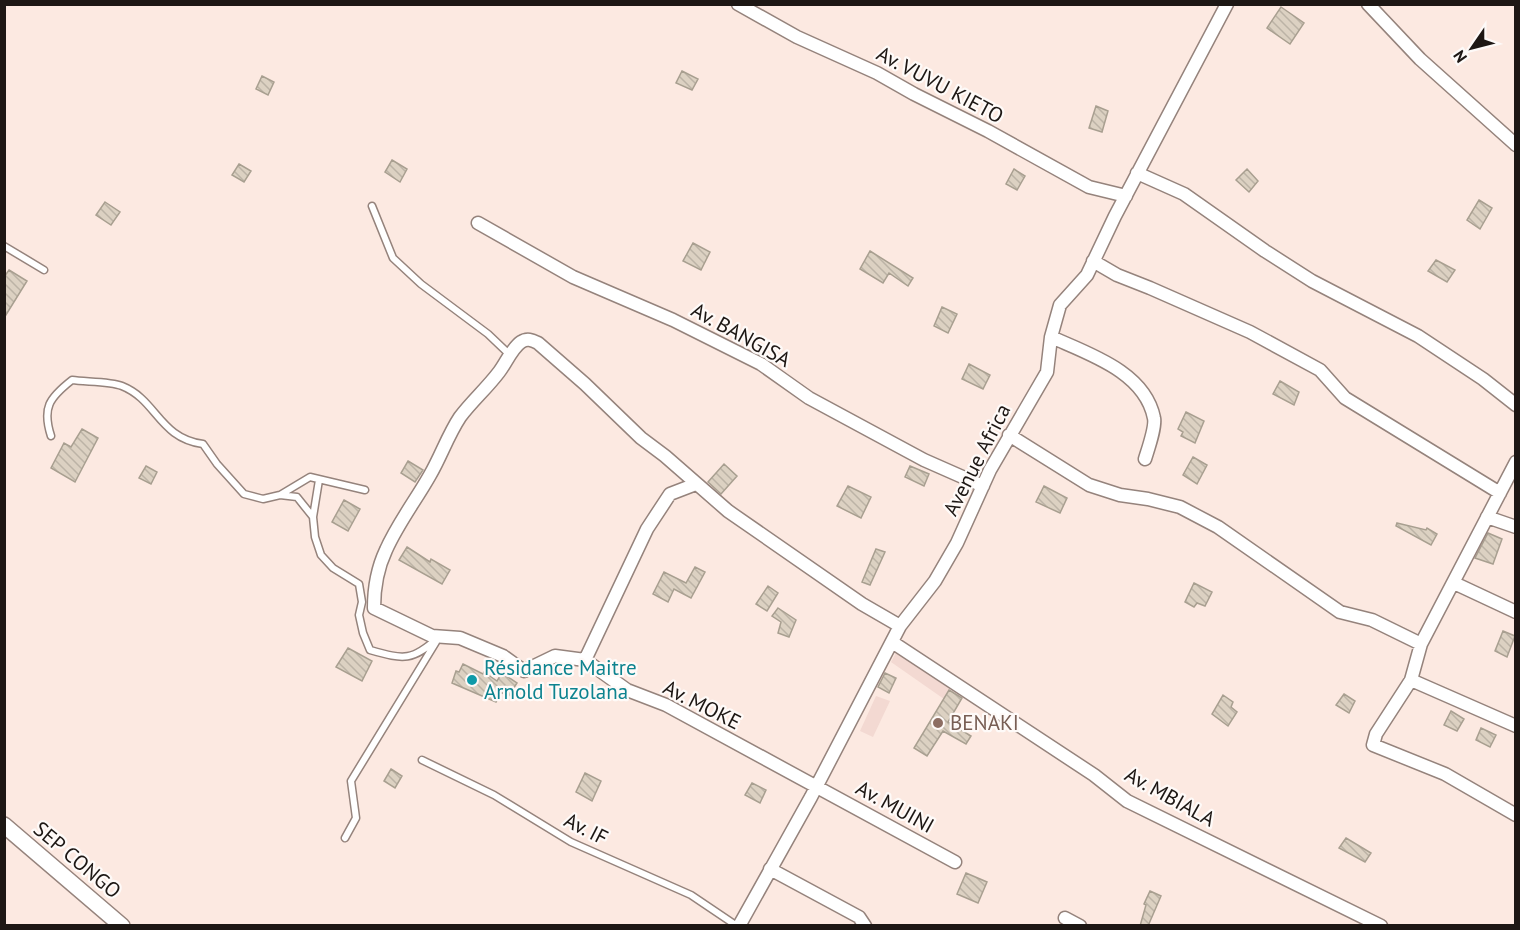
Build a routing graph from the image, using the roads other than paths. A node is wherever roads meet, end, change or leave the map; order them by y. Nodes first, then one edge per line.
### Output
1 (738, 4) edge
2 (1227, 4) edge
3 (1368, 4) edge
4 (1515, 145) edge
5 (1137, 173) junction
6 (1126, 196) junction
7 (372, 206) dead end
8 (478, 223) dead end
9 (4, 246) edge
10 (1093, 261) junction
11 (44, 270) dead end
12 (1051, 337) junction
13 (510, 356) junction
14 (1515, 405) edge
15 (1009, 435) junction
16 (51, 436) dead end
17 (1145, 459) dead end
18 (1515, 462) edge
19 (319, 480) junction
20 (696, 484) junction
21 (982, 486) junction
22 (365, 490) dead end
23 (1500, 493) junction
24 (280, 495) junction
25 (313, 517) junction
26 (1487, 517) junction
27 (1515, 527) edge
28 (1454, 583) junction
29 (1515, 612) edge
30 (900, 626) junction
31 (440, 636) junction
32 (892, 642) junction
33 (1421, 645) junction
34 (585, 660) junction
35 (1411, 680) junction
36 (1515, 726) edge
37 (422, 760) dead end
38 (817, 786) junction
39 (1515, 815) edge
40 (4, 825) edge
41 (345, 838) dead end
42 (955, 862) dead end
43 (770, 869) junction
44 (1065, 918) dead end
45 (122, 926) edge
46 (738, 926) edge
47 (865, 926) edge
48 (1080, 926) edge
49 (1381, 926) edge

1 - 6 street, Av. VUVU KIETO
2 - 5 street, Avenue Africa
3 - 4 street
5 - 6 street, Avenue Africa
5 - 14 street
6 - 10 street, Avenue Africa
7 - 13 lane
8 - 21 street, Av. BANGISA
9 - 11 lane
10 - 12 street, Avenue Africa
10 - 23 street
12 - 15 street, Avenue Africa
12 - 17 street
13 - 20 street
13 - 31 street, Av. MOKE
15 - 21 street, Avenue Africa
15 - 33 street
16 - 24 lane
18 - 23 street
19 - 22 lane
19 - 24 lane
19 - 25 lane
20 - 30 street
20 - 34 street
21 - 30 street, Avenue Africa
23 - 26 street
24 - 25 lane
25 - 31 lane
26 - 27 street
26 - 28 street
28 - 29 street
28 - 33 street
30 - 32 street, Avenue Africa
31 - 34 street, Av. MOKE
31 - 41 lane
32 - 38 street, Avenue Africa
32 - 49 street, Av. MBIALA
33 - 35 street
34 - 38 street, Av. MOKE
35 - 36 street
35 - 39 street
37 - 46 lane, Av. IF
38 - 42 street, Av. MUINI
38 - 43 street, Avenue Africa
40 - 45 street, SEP CONGO
43 - 46 street, Avenue Africa
43 - 47 street
44 - 48 street

